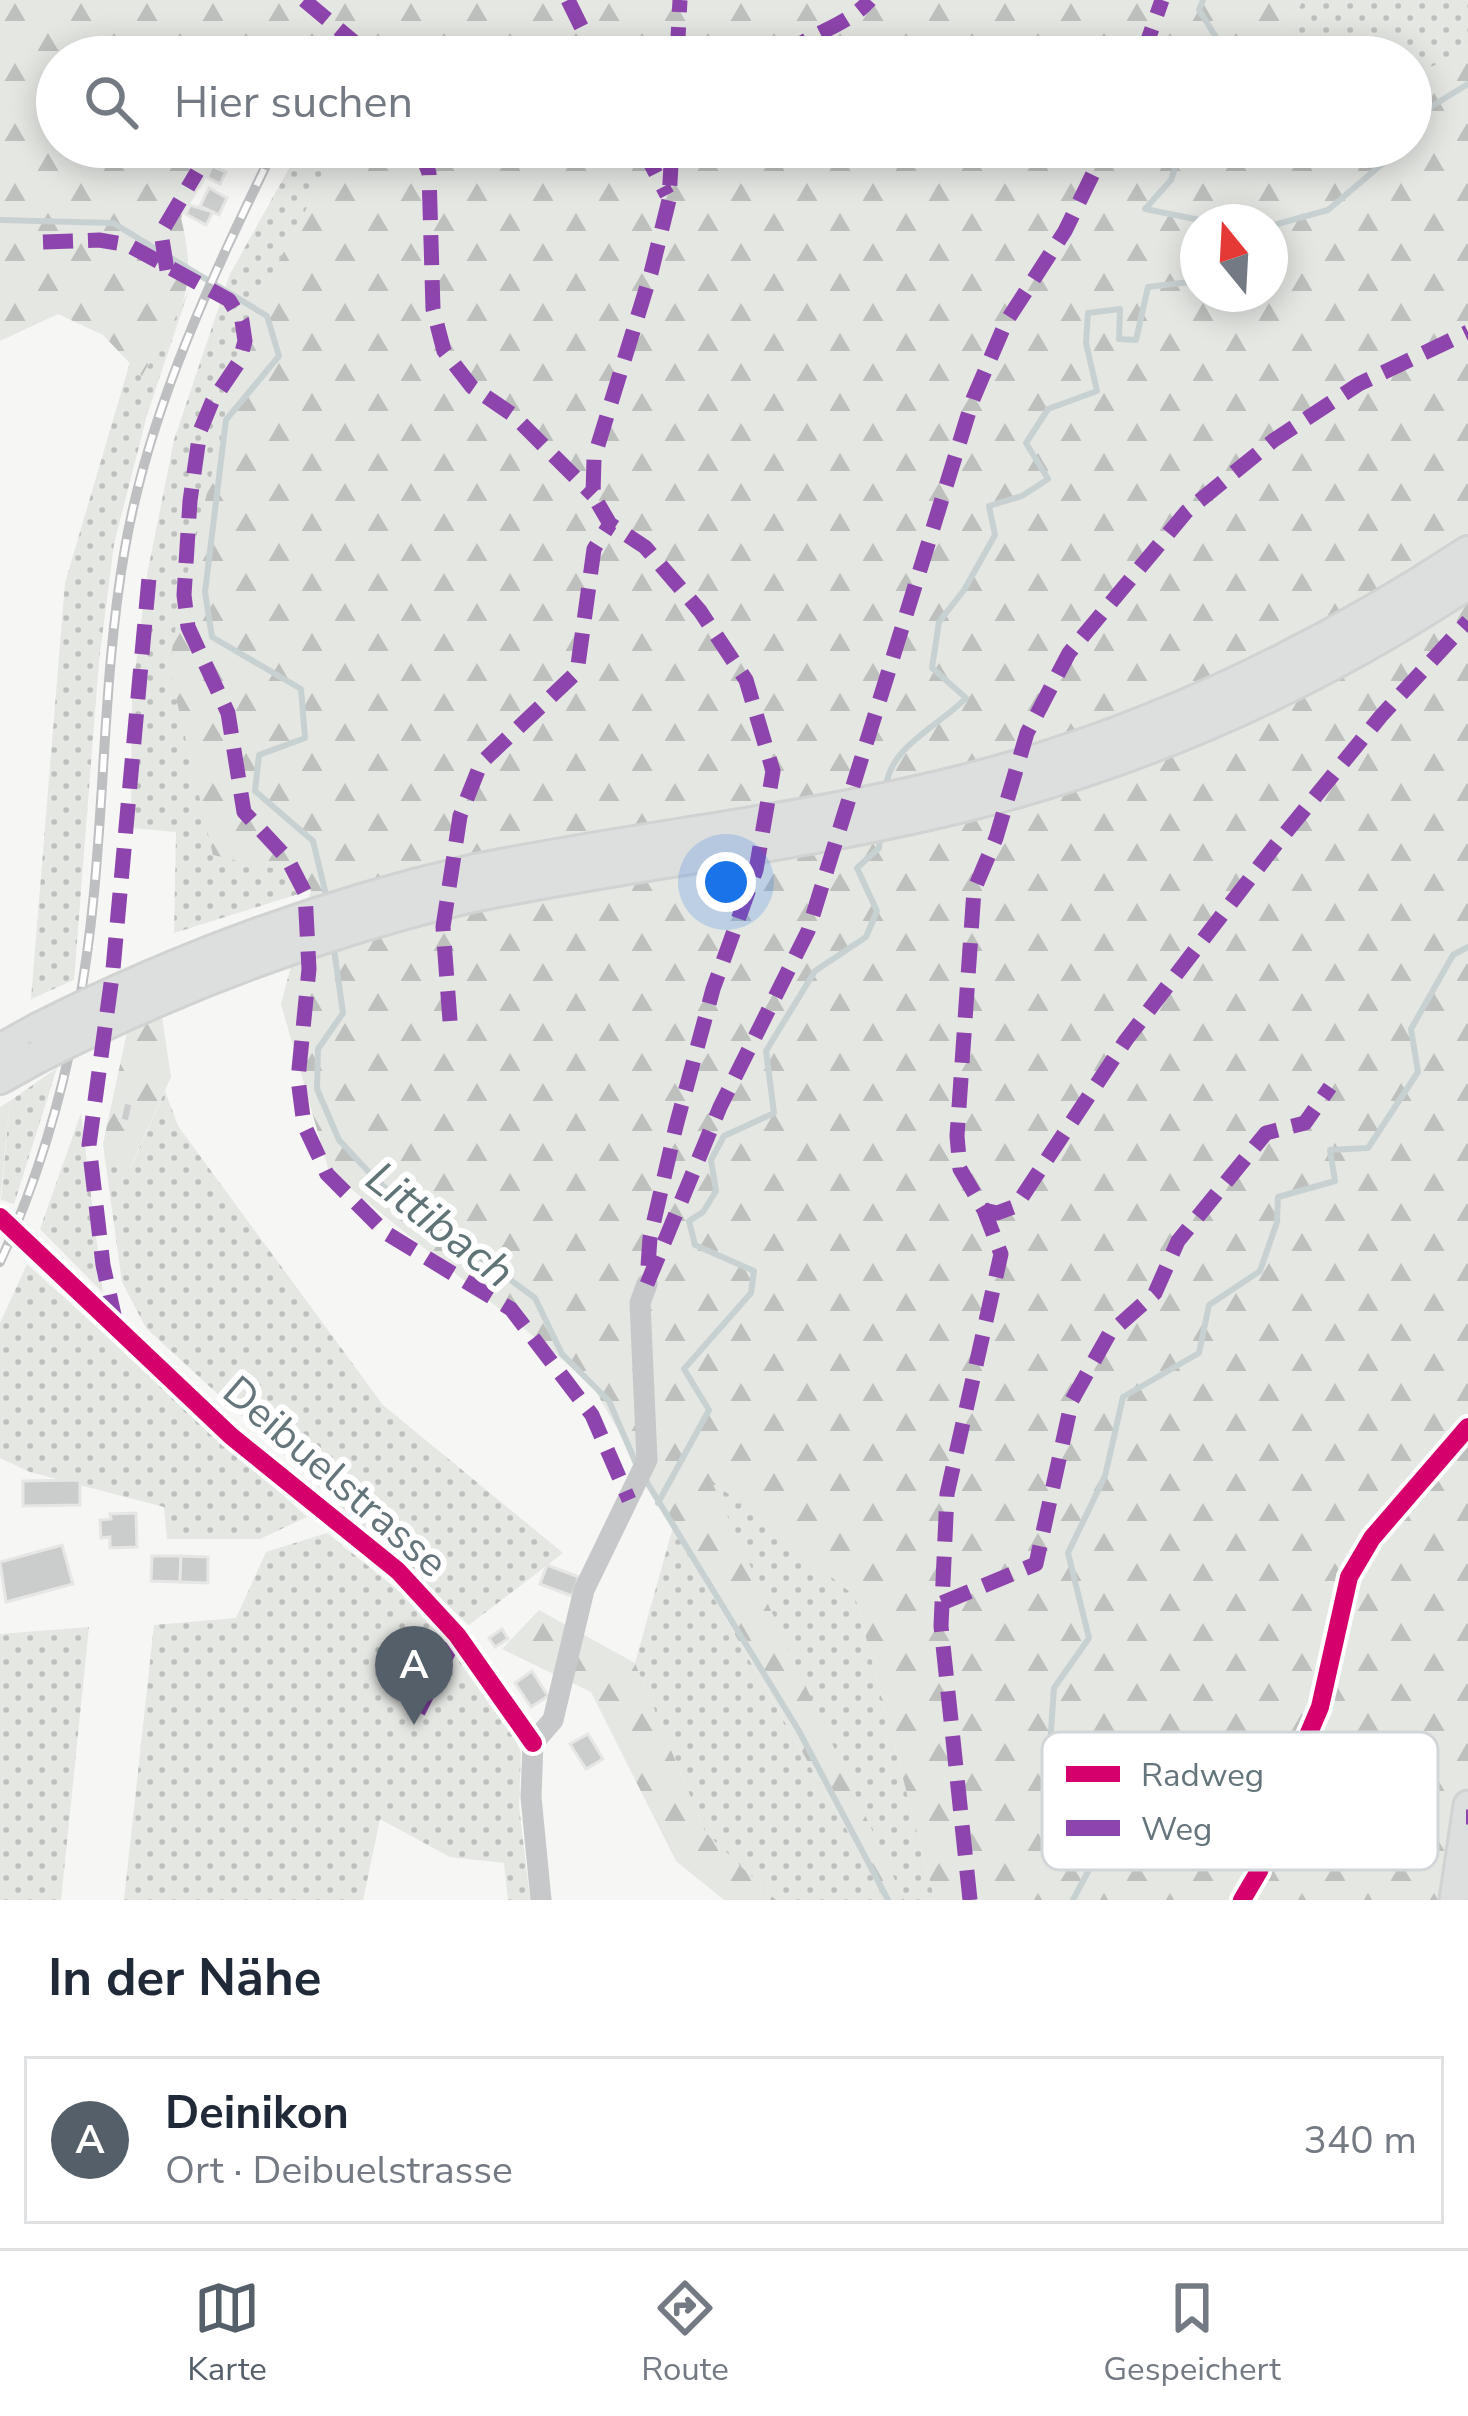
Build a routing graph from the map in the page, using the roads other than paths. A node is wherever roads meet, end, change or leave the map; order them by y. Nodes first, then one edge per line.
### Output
1 (1468, 552) edge
2 (1468, 583) edge
3 (1034, 774) junction
4 (37, 1043) junction
5 (0, 1050) edge
6 (0, 1078) edge
7 (0, 1217) edge
8 (647, 1284) dead end
9 (1468, 1427) edge
10 (1309, 1732) edge
11 (533, 1743) junction
12 (1468, 1805) edge
13 (1259, 1870) edge
14 (542, 1900) edge
15 (1242, 1900) edge
16 (1454, 1900) edge

1 - 3 highway
2 - 3 highway
3 - 4 highway, bridge
4 - 5 highway
4 - 6 highway
7 - 11 street, Deibuelstrasse, bridge
8 - 11 street
9 - 10 street
11 - 14 street
12 - 16 main road
13 - 15 street

